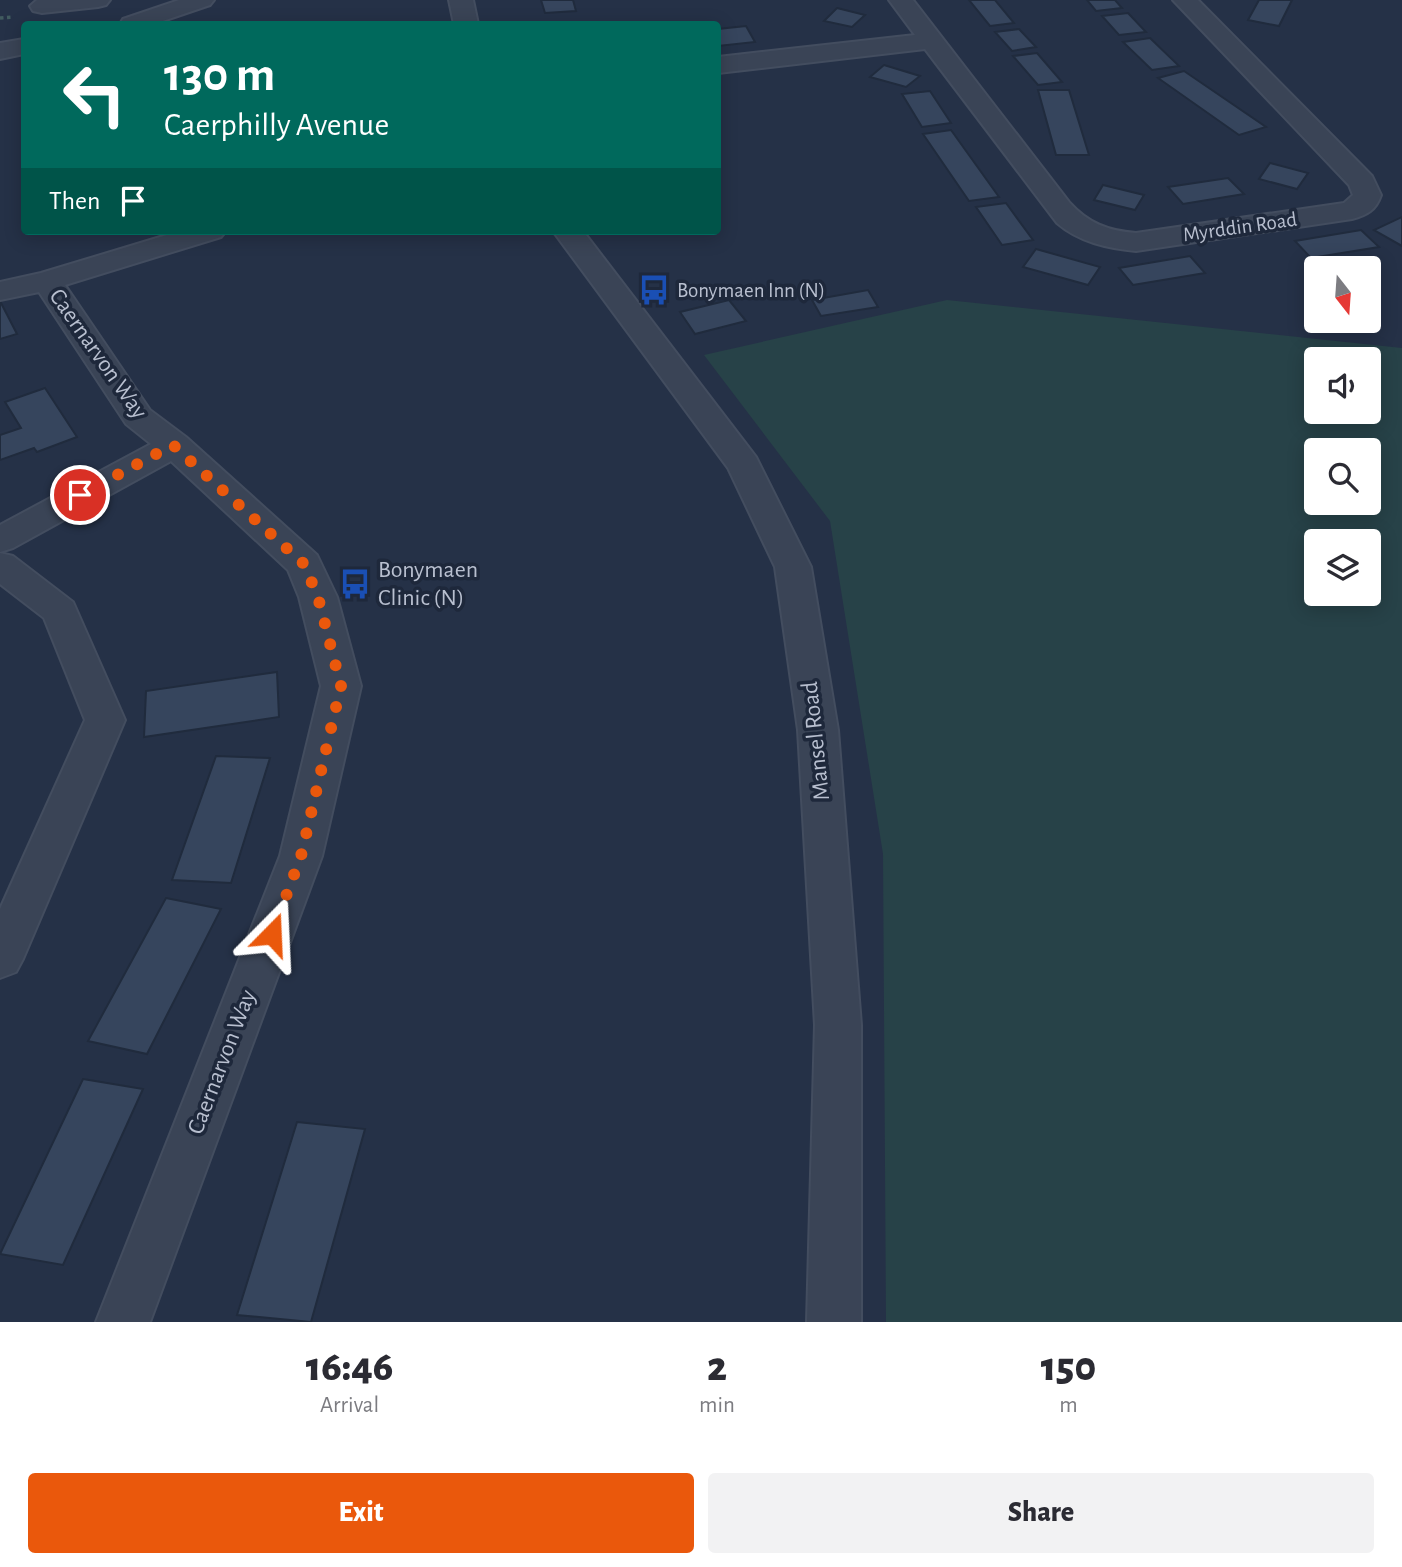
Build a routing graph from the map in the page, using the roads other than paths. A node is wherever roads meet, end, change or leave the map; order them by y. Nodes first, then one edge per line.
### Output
1 (98, 0) edge
2 (202, 0) edge
3 (461, 0) edge
4 (901, 0) edge
5 (1185, 0) edge
6 (42, 6) dead end
7 (141, 21) edge
8 (465, 21) edge
9 (929, 41) junction
10 (21, 48) edge
11 (0, 51) edge
12 (721, 65) edge
13 (198, 235) edge
14 (571, 235) edge
15 (47, 281) junction
16 (0, 291) edge
17 (173, 445) junction
18 (0, 540) edge
19 (0, 565) edge
20 (0, 959) edge
21 (123, 1322) edge
22 (834, 1322) edge

1 - 6 street
2 - 7 street
3 - 8 street
4 - 9 street
5 - 9 street, Myrddin Road
9 - 12 street
10 - 11 street
13 - 15 street
14 - 22 street, Mansel Road
15 - 16 street
15 - 17 street, Caernarvon Way
17 - 18 street
17 - 21 street, Caernarvon Way
19 - 20 street

